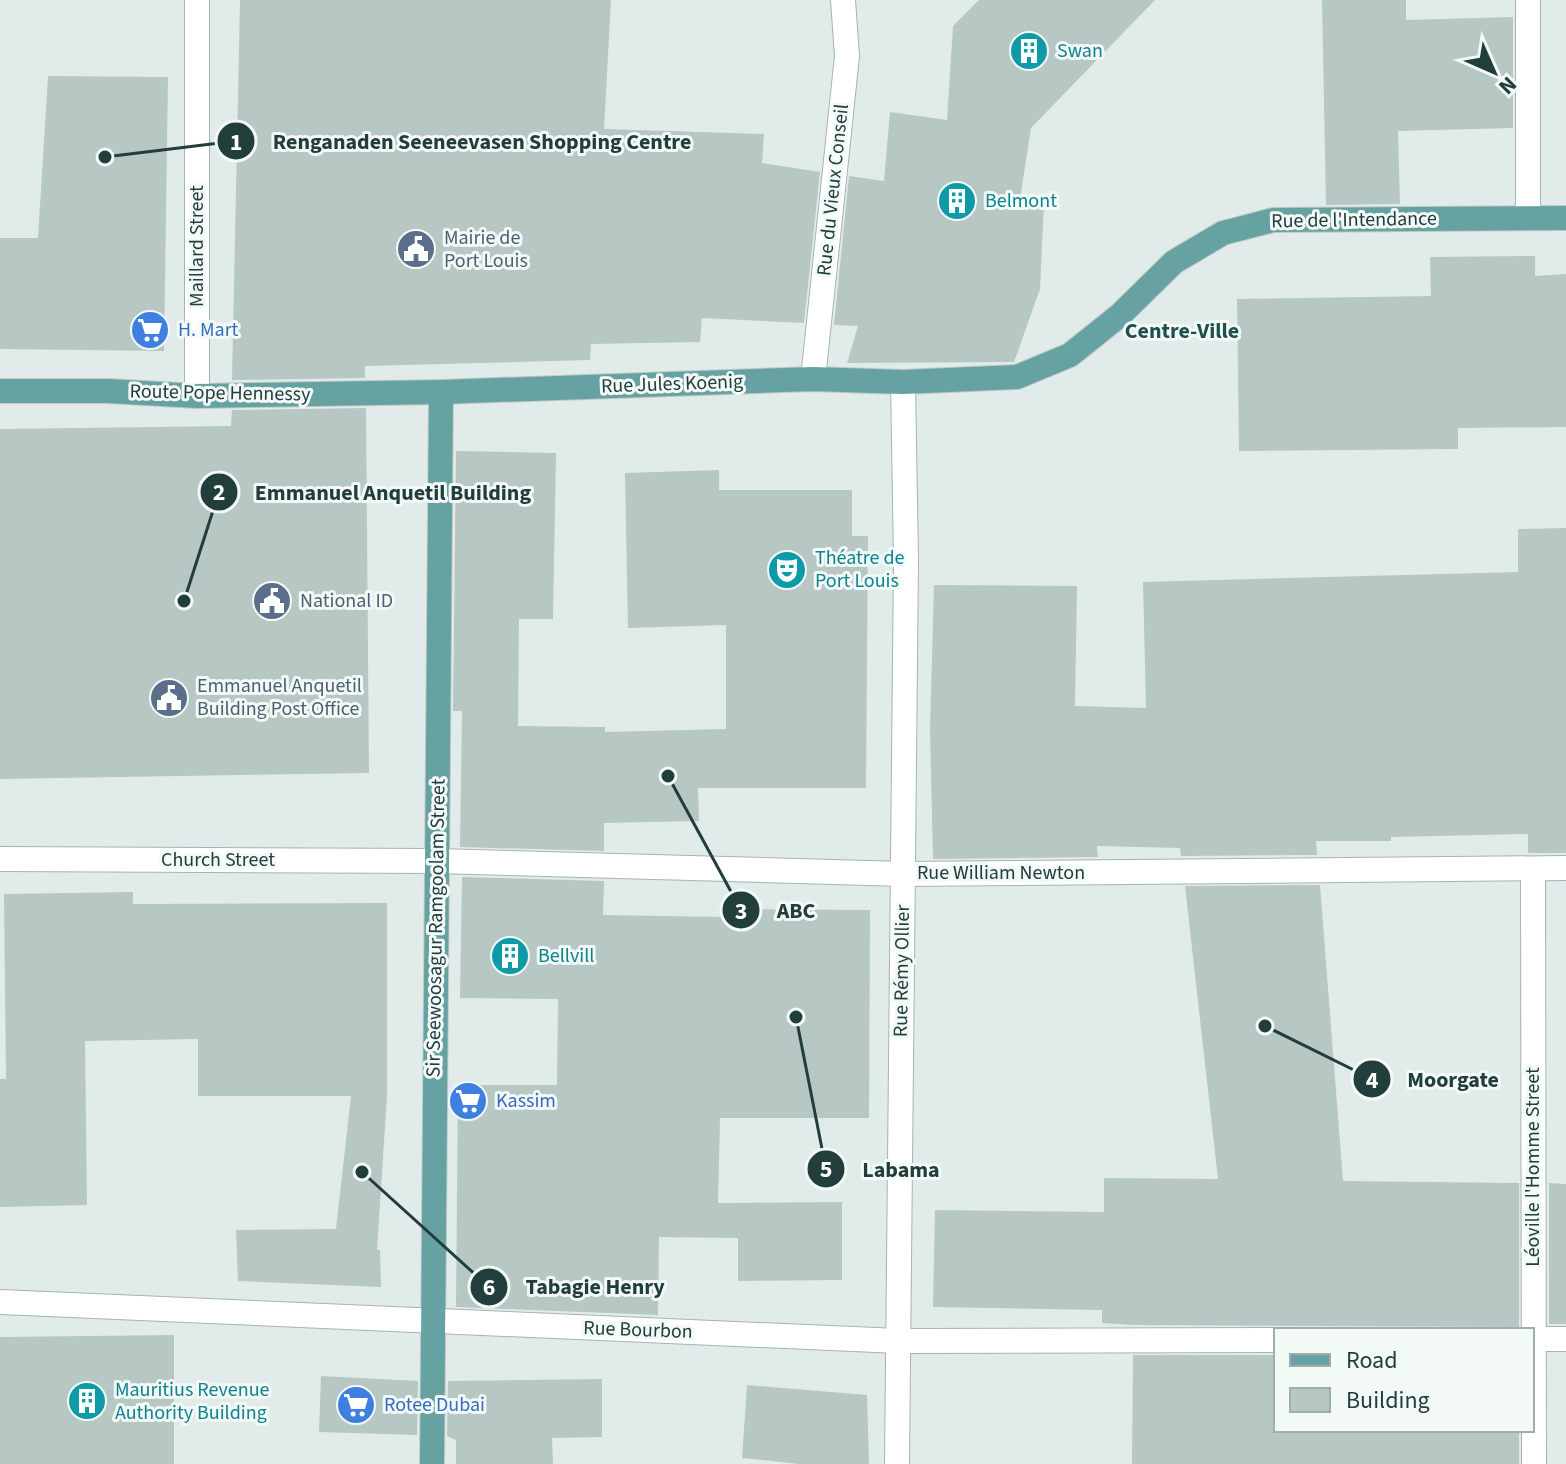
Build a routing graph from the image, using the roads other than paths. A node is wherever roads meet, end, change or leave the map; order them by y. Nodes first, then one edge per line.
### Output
1 (197, 0) edge
2 (843, 0) edge
3 (1528, 0) edge
4 (1528, 217) junction
5 (1566, 218) edge
6 (813, 379) junction
7 (903, 382) junction
8 (0, 391) edge
9 (441, 392) junction
10 (197, 396) junction
11 (0, 859) edge
12 (437, 861) junction
13 (1566, 868) edge
14 (1533, 869) junction
15 (904, 874) junction
16 (0, 1302) edge
17 (431, 1321) junction
18 (1532, 1328) edge
19 (1534, 1339) edge
20 (1566, 1339) edge
21 (1274, 1340) edge
22 (899, 1341) junction
23 (1533, 1432) edge
24 (432, 1464) edge
25 (897, 1464) edge
26 (1534, 1464) edge

1 - 10 street, Maillard Street
2 - 6 street, Rue du Vieux Conseil
3 - 4 street
4 - 5 main road, Rue de l'Intendance
4 - 7 main road, Rue de l'Intendance
6 - 7 main road, Rue Jules Koenig
6 - 9 main road, Rue Jules Koenig
7 - 15 street, Rue Rémy Ollier
8 - 10 main road, Route Pope Hennessy
9 - 10 main road, Route Pope Hennessy
9 - 12 main road, Sir Seewoosagur Ramgoolam Street
11 - 12 street, Church Street
12 - 15 street, Rue William Newton
12 - 17 main road, Sir Seewoosagur Ramgoolam Street
13 - 14 street, Rue William Newton
14 - 15 street, Rue William Newton
14 - 18 street, Léoville l'Homme Street
15 - 22 street, Rue Rémy Ollier
16 - 17 street, Rue Bourbon
17 - 22 street, Rue Bourbon
17 - 24 main road, Sir Seewoosagur Ramgoolam Street
19 - 20 street
21 - 22 street, Rue Bourbon
22 - 25 street, Rue Rémy Ollier
23 - 26 street, Léoville l'Homme Street

